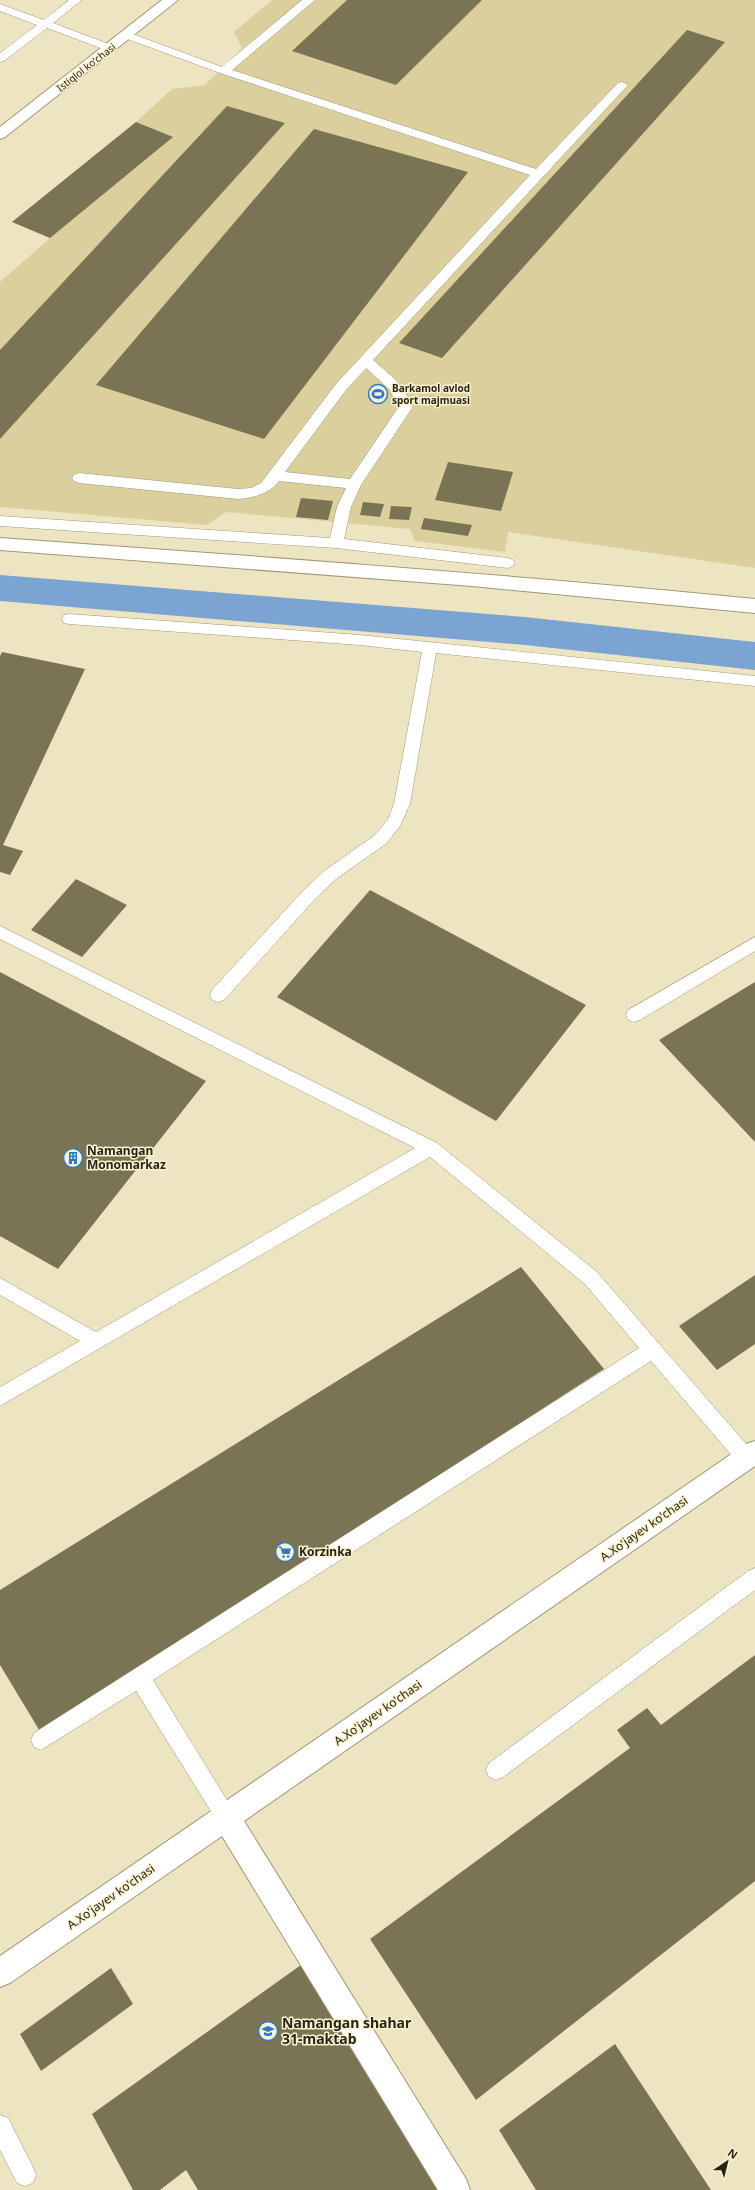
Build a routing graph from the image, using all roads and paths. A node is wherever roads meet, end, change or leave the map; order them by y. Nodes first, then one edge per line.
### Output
1 (76, 0) edge
2 (171, 0) edge
3 (309, 0) edge
4 (0, 7) edge
5 (45, 24) junction
6 (126, 35) junction
7 (110, 48) junction
8 (0, 59) edge
9 (224, 71) junction
10 (622, 85) dead end
11 (0, 134) edge
12 (538, 174) junction
13 (365, 360) junction
14 (275, 476) junction
15 (79, 478) dead end
16 (354, 484) junction
17 (0, 521) edge
18 (336, 543) junction
19 (0, 544) edge
20 (508, 563) dead end
21 (755, 606) edge
22 (69, 619) dead end
23 (430, 647) junction
24 (755, 681) edge
25 (0, 932) edge
26 (755, 943) edge
27 (218, 996) dead end
28 (634, 1015) dead end
29 (431, 1148) junction
30 (0, 1286) edge
31 (96, 1341) junction
32 (653, 1350) junction
33 (0, 1396) edge
34 (750, 1455) edge
35 (755, 1578) edge
36 (140, 1678) junction
37 (41, 1740) dead end
38 (496, 1770) dead end
39 (226, 1817) junction
40 (0, 1973) edge
41 (0, 2126) edge
42 (25, 2175) dead end
43 (455, 2190) edge

1 - 5 lane
2 - 6 street, Istiqlol koʻchasi
3 - 9 lane
4 - 5 lane
5 - 7 lane
5 - 8 lane
6 - 7 street, Istiqlol koʻchasi
6 - 9 lane
7 - 11 street, Istiqlol koʻchasi
9 - 12 lane
10 - 12 lane
12 - 13 lane
13 - 14 lane
13 - 16 lane
14 - 15 lane
14 - 16 lane
16 - 18 lane
17 - 18 lane
18 - 20 lane
19 - 21 street
22 - 23 lane
23 - 24 lane
23 - 27 lane
25 - 29 lane
26 - 28 lane
29 - 31 lane
29 - 32 lane
30 - 31 lane
31 - 33 lane
32 - 34 lane
32 - 36 lane
34 - 39 street, A.Xo'jayev ko'chasi
35 - 38 lane
36 - 37 lane
36 - 39 lane
39 - 40 street, A.Xo'jayev ko'chasi
39 - 43 street
41 - 42 lane

